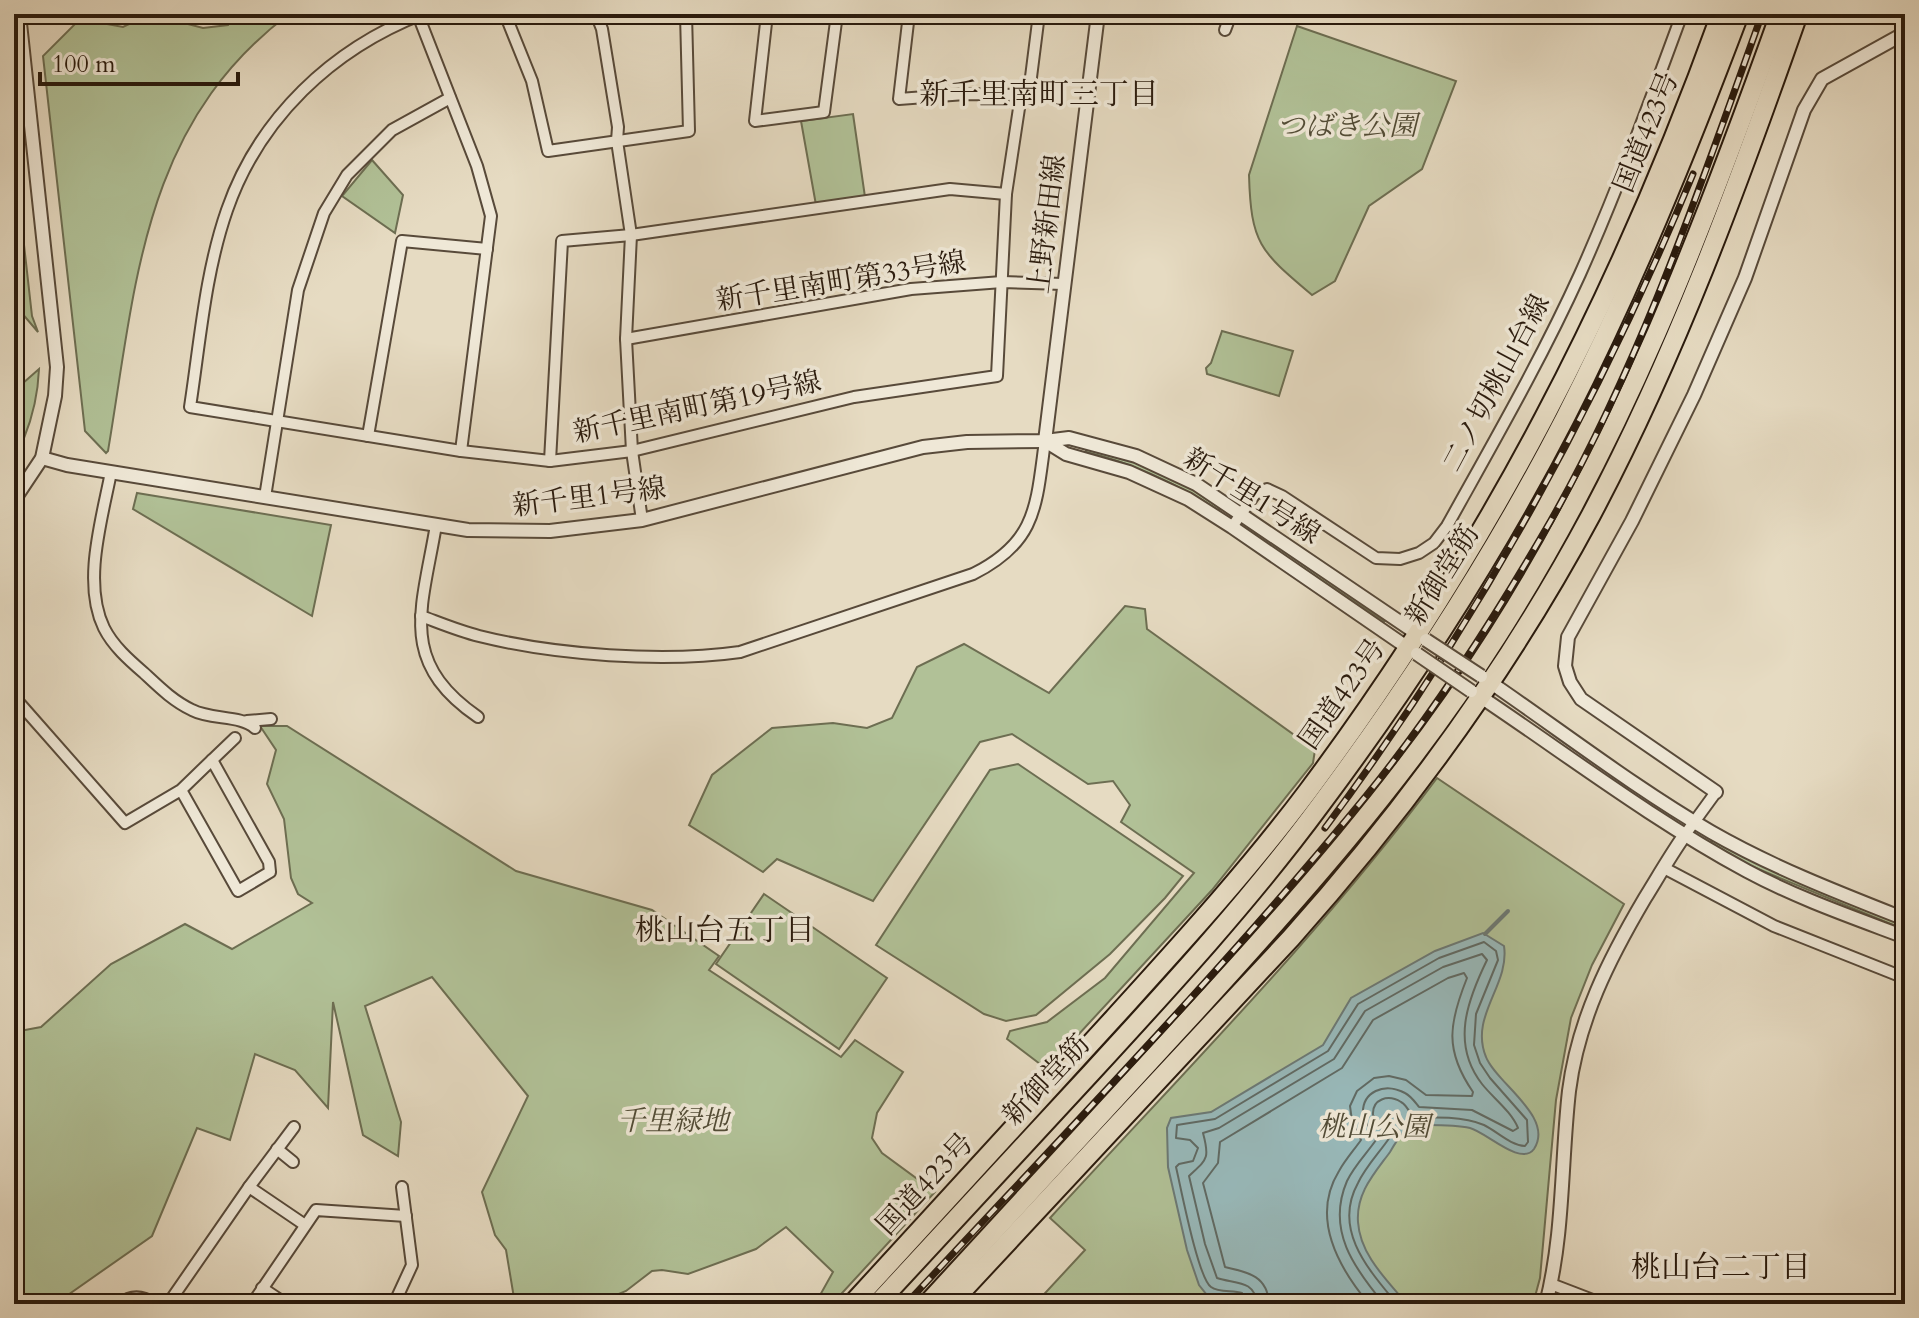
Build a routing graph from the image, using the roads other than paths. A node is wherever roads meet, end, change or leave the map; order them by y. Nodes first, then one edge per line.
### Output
1 (19, 14) edge
2 (505, 14) edge
3 (596, 14) edge
4 (686, 14) edge
5 (767, 14) edge
6 (837, 14) edge
7 (909, 14) edge
8 (1025, 14) edge
9 (1098, 14) edge
10 (1231, 14) edge
11 (1682, 14) edge
12 (1721, 14) edge
13 (1738, 14) edge
14 (1781, 14) edge
15 (1798, 14) edge
16 (420, 15) edge
17 (1039, 15) edge
18 (1225, 30) dead end
19 (1905, 33) edge
20 (1021, 95) junction
21 (1692, 95) junction
22 (450, 98) junction
23 (1762, 118) junction
24 (617, 141) junction
25 (1006, 194) junction
26 (631, 235) junction
27 (487, 249) junction
28 (1002, 282) junction
29 (1063, 284) junction
30 (626, 339) junction
31 (278, 421) junction
32 (368, 436) junction
33 (1045, 441) junction
34 (461, 451) junction
35 (632, 451) junction
36 (42, 458) junction
37 (550, 461) junction
38 (111, 472) junction
39 (265, 497) junction
40 (14, 500) edge
41 (1241, 513) junction
42 (642, 520) junction
43 (436, 525) junction
44 (1232, 527) junction
45 (421, 616) junction
46 (1417, 644) junction
47 (1480, 686) junction
48 (14, 697) edge
49 (478, 717) dead end
50 (271, 719) dead end
51 (235, 738) dead end
52 (212, 760) junction
53 (181, 790) junction
54 (1716, 792) joint
55 (1694, 822) junction
56 (1684, 836) junction
57 (1664, 868) junction
58 (1905, 919) edge
59 (1905, 937) edge
60 (1905, 978) edge
61 (294, 1127) dead end
62 (277, 1149) junction
63 (293, 1162) dead end
64 (977, 1169) junction
65 (249, 1187) junction
66 (402, 1187) dead end
67 (406, 1216) junction
68 (1032, 1216) junction
69 (305, 1225) junction
70 (1551, 1284) junction
71 (262, 1288) junction
72 (883, 1297) edge
73 (120, 1304) edge
74 (155, 1304) edge
75 (168, 1304) edge
76 (252, 1304) edge
77 (286, 1304) edge
78 (394, 1304) edge
79 (852, 1304) edge
80 (928, 1304) edge
81 (950, 1304) edge
82 (1546, 1304) edge
83 (1603, 1304) edge

1 - 36 street
2 - 24 street
3 - 24 street
4 - 24 street
5 - 6 street
7 - 20 street
8 - 17 street
9 - 29 street, 上野新田線
10 - 18 street
11 - 41 street, 二ノ切桃山台線
12 - 21 highway, 国道423号
13 - 21 highway
13 - 72 highway, 新御堂筋
14 - 23 highway
14 - 80 highway
15 - 23 highway
16 - 22 street
16 - 31 street, 新千里南町第19号線
17 - 20 street, 新千里南町第19号線
19 - 54 street
20 - 25 street, 新千里南町第19号線
21 - 46 highway, 国道423号
22 - 27 street
22 - 31 street
23 - 47 highway
24 - 26 street
25 - 26 street
25 - 28 street, 新千里南町第19号線
26 - 30 street
26 - 37 street
27 - 32 street
27 - 34 street
28 - 29 street, 新千里南町第33号線
28 - 30 street, 新千里南町第33号線
28 - 35 street, 新千里南町第19号線
29 - 33 street, 上野新田線
30 - 35 street
31 - 32 street, 新千里南町第19号線
31 - 39 street
32 - 34 street, 新千里南町第19号線
33 - 41 street, 新千里1号線
33 - 42 street, 新千里1号線
33 - 44 street, 新千里1号線
33 - 45 street
34 - 37 street, 新千里南町第19号線
35 - 37 street, 新千里南町第19号線
35 - 42 street
36 - 38 street, 新千里1号線
36 - 40 street
38 - 39 street, 新千里1号線
38 - 50 street
39 - 43 street, 新千里1号線
41 - 44 street, 二ノ切桃山台線
41 - 46 street, 新千里1号線
42 - 43 street, 新千里1号線
43 - 45 street
44 - 46 street, 新千里1号線
45 - 49 street
46 - 47 street, bridge
46 - 64 highway, 国道423号
47 - 55 street
47 - 56 street
47 - 68 highway
48 - 53 street
51 - 52 street
52 - 53 street
52 - 53 street
54 - 55 street
55 - 56 street
55 - 58 street
56 - 57 street
56 - 59 street
57 - 60 street
57 - 70 street
61 - 62 street
62 - 63 street
62 - 65 street
64 - 72 highway
64 - 79 highway, 国道423号
65 - 69 street
65 - 75 street
66 - 67 street
67 - 69 street
67 - 78 street
68 - 80 highway
68 - 81 highway
69 - 71 street
70 - 82 street
70 - 83 street
71 - 76 street
71 - 77 street
73 - 74 street

